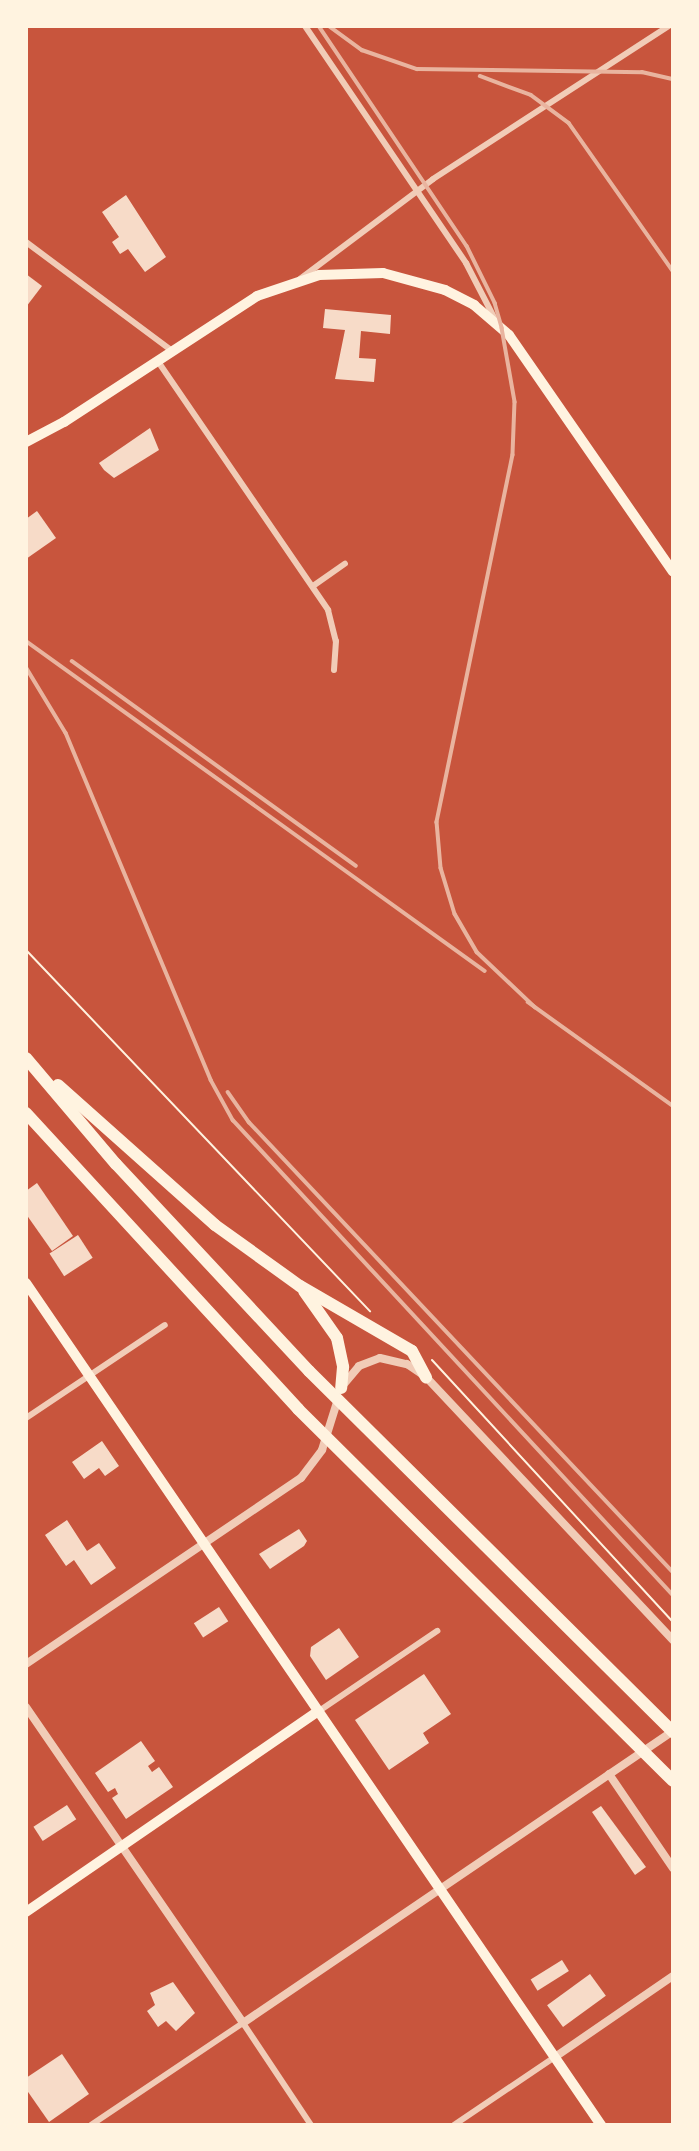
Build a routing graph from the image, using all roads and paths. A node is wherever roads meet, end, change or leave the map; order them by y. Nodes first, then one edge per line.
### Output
1 (304, 26) edge
2 (669, 26) edge
3 (417, 192) junction
4 (26, 243) edge
5 (298, 280) junction
6 (498, 324) junction
7 (171, 350) junction
8 (157, 360) junction
9 (26, 442) edge
10 (345, 564) dead end
11 (673, 572) edge
12 (313, 586) junction
13 (334, 670) dead end
14 (26, 950) edge
15 (26, 1058) edge
16 (26, 1113) edge
17 (26, 1283) edge
18 (300, 1286) junction
19 (378, 1318) dead end
20 (165, 1325) dead end
21 (432, 1359) dead end
22 (89, 1375) junction
23 (426, 1377) junction
24 (341, 1388) junction
25 (26, 1418) edge
26 (205, 1543) junction
27 (673, 1622) edge
28 (437, 1631) dead end
29 (673, 1640) edge
30 (26, 1664) edge
31 (26, 1707) edge
32 (319, 1711) junction
33 (673, 1732) edge
34 (609, 1774) junction
35 (673, 1781) edge
36 (122, 1845) junction
37 (673, 1868) edge
38 (440, 1889) junction
39 (26, 1912) edge
40 (673, 1976) edge
41 (243, 2023) junction
42 (555, 2057) junction
43 (91, 2125) edge
44 (311, 2125) edge
45 (454, 2125) edge
46 (601, 2125) edge

1 - 3 street
2 - 3 street
3 - 5 street
3 - 6 street
4 - 7 street
5 - 6 main road
5 - 7 main road
6 - 11 main road
7 - 8 main road
8 - 9 main road
8 - 12 street
10 - 12 street
12 - 13 street
14 - 19 path
15 - 18 highway
15 - 33 highway
16 - 35 highway
17 - 22 main road
18 - 23 highway
18 - 24 highway
20 - 22 street
21 - 27 path
22 - 25 street
22 - 26 main road
23 - 24 street
23 - 29 street
24 - 26 street
26 - 30 street
26 - 32 main road
28 - 32 street
31 - 36 street
32 - 36 main road
32 - 38 main road
33 - 34 street
34 - 37 street
34 - 38 street
36 - 39 main road
36 - 41 street
38 - 41 street
38 - 42 main road
40 - 42 street
41 - 43 street
41 - 44 street
42 - 45 street
42 - 46 main road

